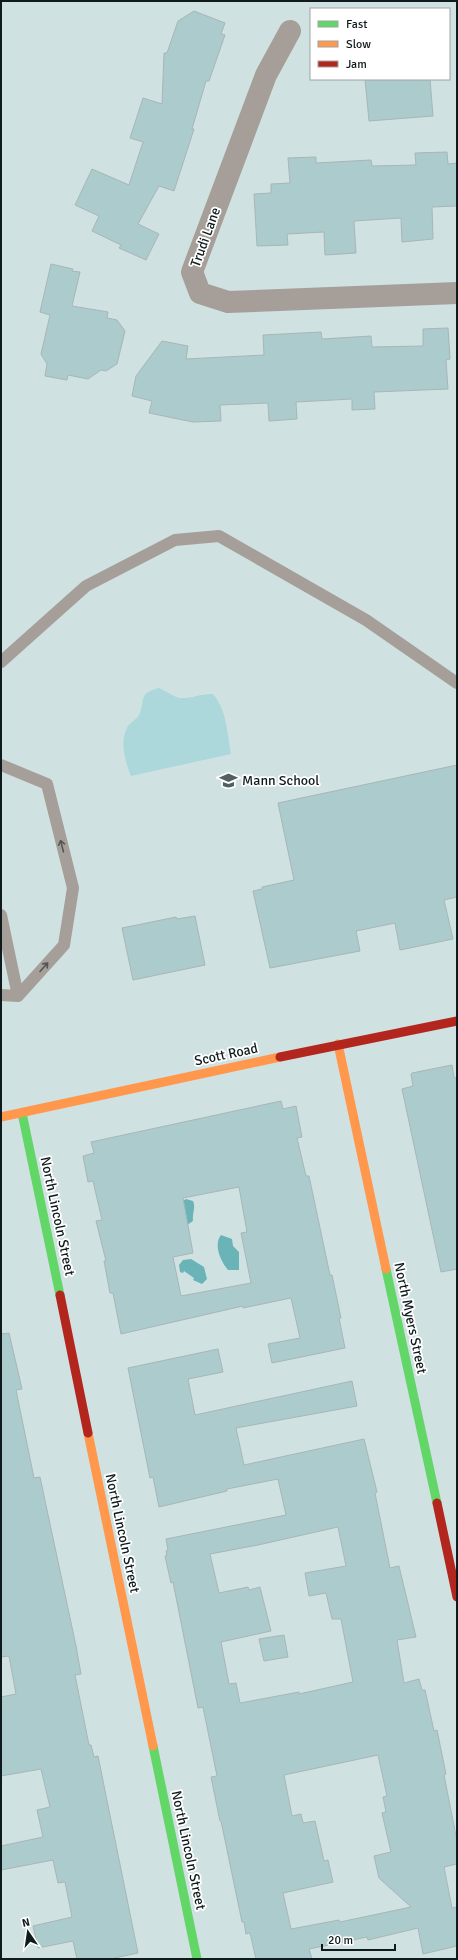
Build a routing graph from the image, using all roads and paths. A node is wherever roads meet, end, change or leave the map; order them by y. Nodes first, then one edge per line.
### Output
1 (290, 31) dead end
2 (457, 293) edge
3 (1, 662) edge
4 (457, 683) edge
5 (1, 765) edge
6 (1, 915) edge
7 (1, 995) edge
8 (18, 996) junction
9 (457, 1021) edge
10 (338, 1044) junction
11 (22, 1113) junction
12 (1, 1117) edge
13 (457, 1597) edge
14 (197, 1959) edge

1 - 2 street, Trudi Lane
3 - 4 lane
8 -> 5 lane
6 - 8 lane
7 - 8 lane
9 - 10 street, Scott Road
10 - 11 street, Scott Road
10 - 13 street, North Myers Street
11 - 12 street, Scott Road
11 - 14 street, North Lincoln Street

